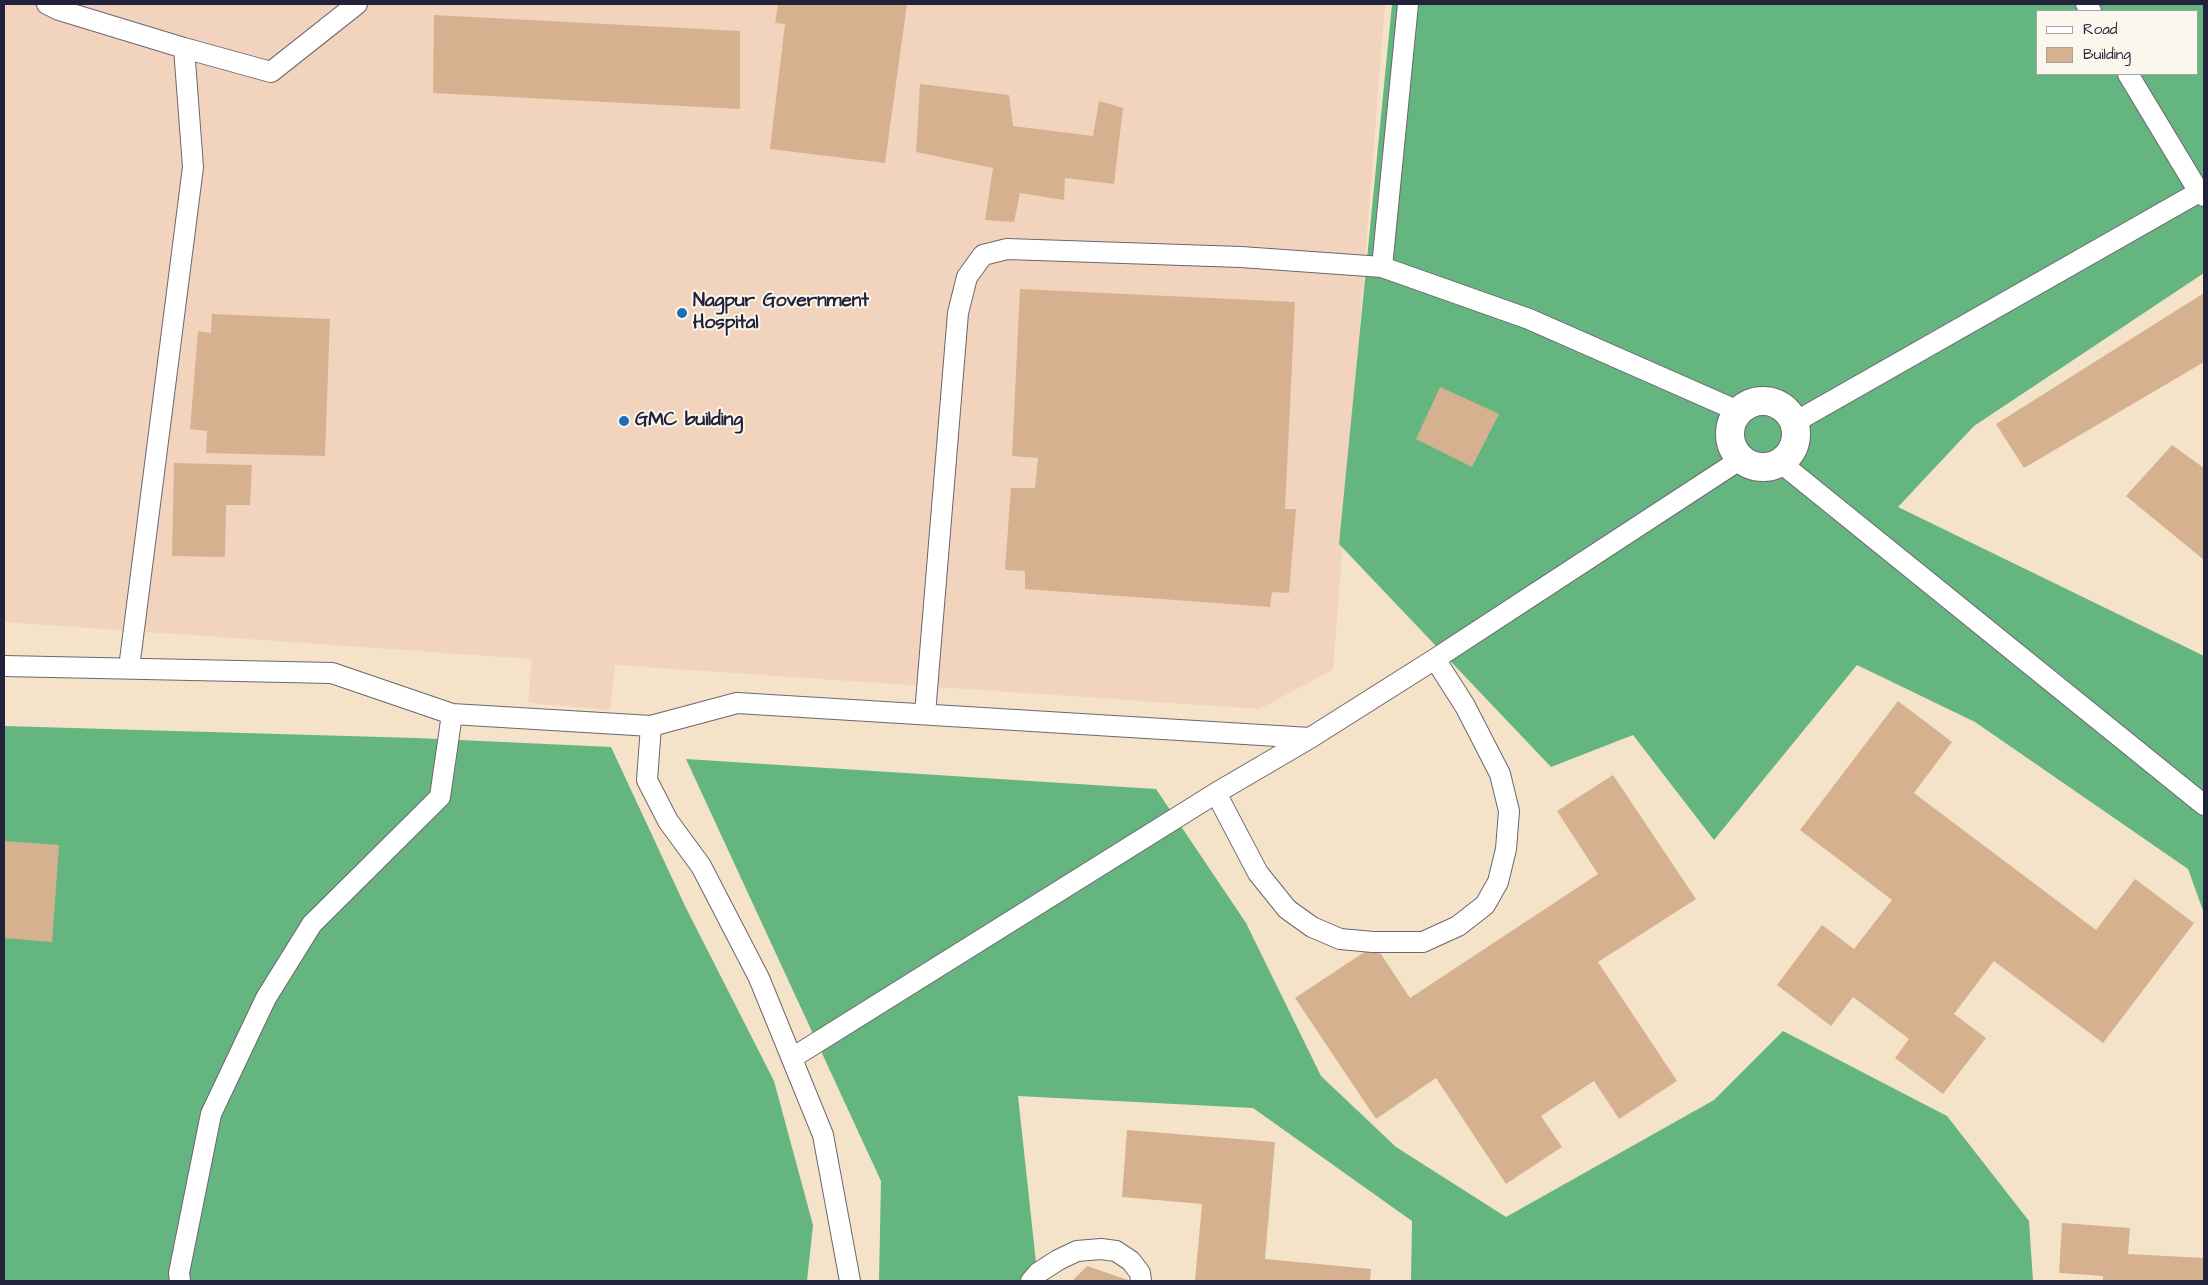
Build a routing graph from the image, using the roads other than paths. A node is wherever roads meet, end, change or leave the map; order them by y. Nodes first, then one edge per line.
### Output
1 (47, 4) edge
2 (357, 4) edge
3 (1408, 4) edge
4 (184, 48) junction
5 (2129, 75) edge
6 (2202, 194) edge
7 (1382, 267) junction
8 (1738, 411) junction
9 (1795, 422) junction
10 (1741, 459) junction
11 (1781, 463) junction
12 (1435, 659) junction
13 (4, 666) edge
14 (129, 668) junction
15 (452, 714) junction
16 (925, 714) junction
17 (651, 726) junction
18 (1310, 738) junction
19 (1216, 793) junction
20 (2204, 805) edge
21 (792, 1058) junction
22 (180, 1281) edge
23 (850, 1281) edge
24 (1031, 1281) edge
25 (1141, 1281) edge

1 - 4 lane
2 - 4 lane
3 - 7 lane
4 - 14 lane
5 - 6 lane
6 - 9 lane
7 - 8 lane
7 - 16 lane
8 - 9 street
8 - 10 street
9 - 11 street
10 - 11 street
10 - 12 lane
11 - 20 lane
12 - 18 lane
12 - 19 lane
13 - 14 lane
14 - 15 lane
15 - 17 lane
15 - 22 lane
16 - 17 lane
16 - 18 lane
17 - 21 lane
18 - 19 lane
19 - 21 lane
21 - 23 lane
24 - 25 lane

